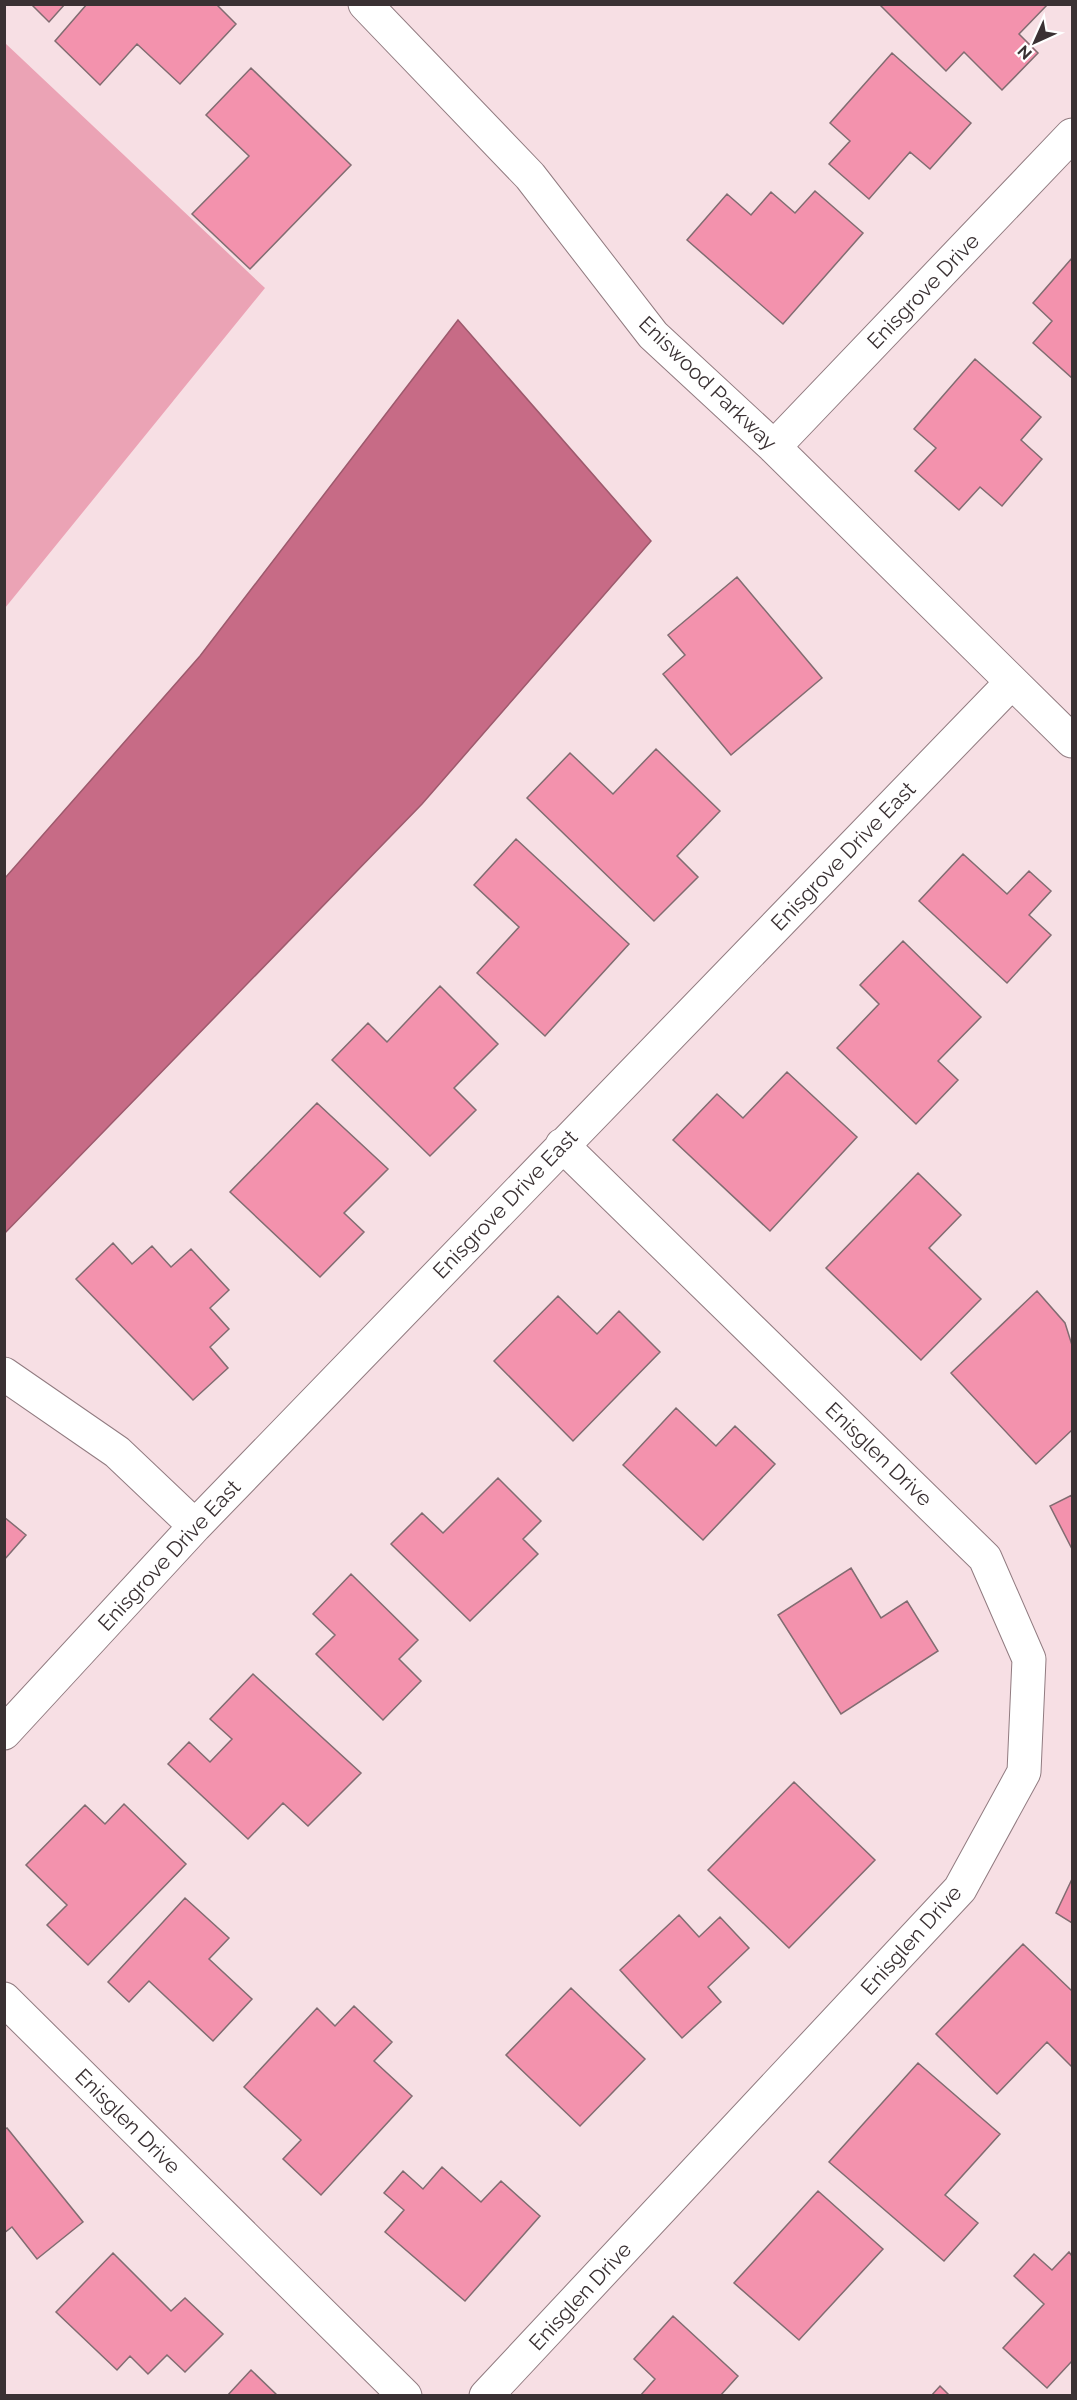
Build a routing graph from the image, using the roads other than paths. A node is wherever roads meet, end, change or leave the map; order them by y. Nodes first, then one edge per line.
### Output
1 (365, 4) edge
2 (1072, 135) edge
3 (774, 447) junction
4 (1012, 682) junction
5 (1072, 741) edge
6 (562, 1145) junction
7 (4, 1374) edge
8 (195, 1526) junction
9 (4, 1733) edge
10 (4, 1999) edge
11 (405, 2396) edge
12 (486, 2396) edge

1 - 3 street, Eniswood Parkway
2 - 3 street, Enisgrove Drive
3 - 4 street, Eniswood Parkway
4 - 5 street, Eniswood Parkway
4 - 6 street, Enisgrove Drive East
6 - 8 street, Enisgrove Drive East
6 - 12 street, Enisglen Drive
7 - 8 street
8 - 9 street, Enisgrove Drive East
10 - 11 street, Enisglen Drive

